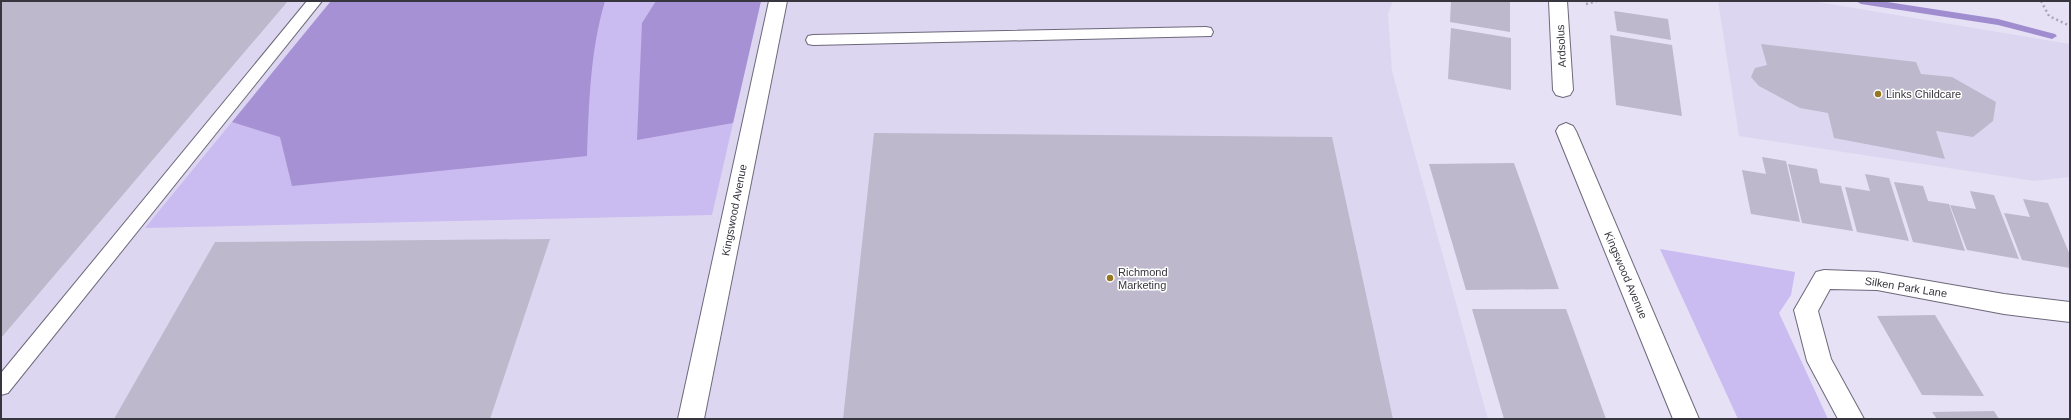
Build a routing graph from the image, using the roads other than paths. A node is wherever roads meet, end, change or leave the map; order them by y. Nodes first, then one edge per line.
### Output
1 (315, 1) edge
2 (778, 1) edge
3 (1558, 1) edge
4 (1206, 32) dead end
5 (813, 40) dead end
6 (1563, 90) dead end
7 (1566, 131) dead end
8 (2070, 312) edge
9 (1, 387) edge
10 (691, 419) edge
11 (1686, 419) edge
12 (1851, 419) edge

1 - 9 lane
2 - 10 street, Kingswood Avenue
3 - 6 street, Ardsolus
4 - 5 lane
7 - 11 street, Kingswood Avenue
8 - 12 street, Silken Park Lane

